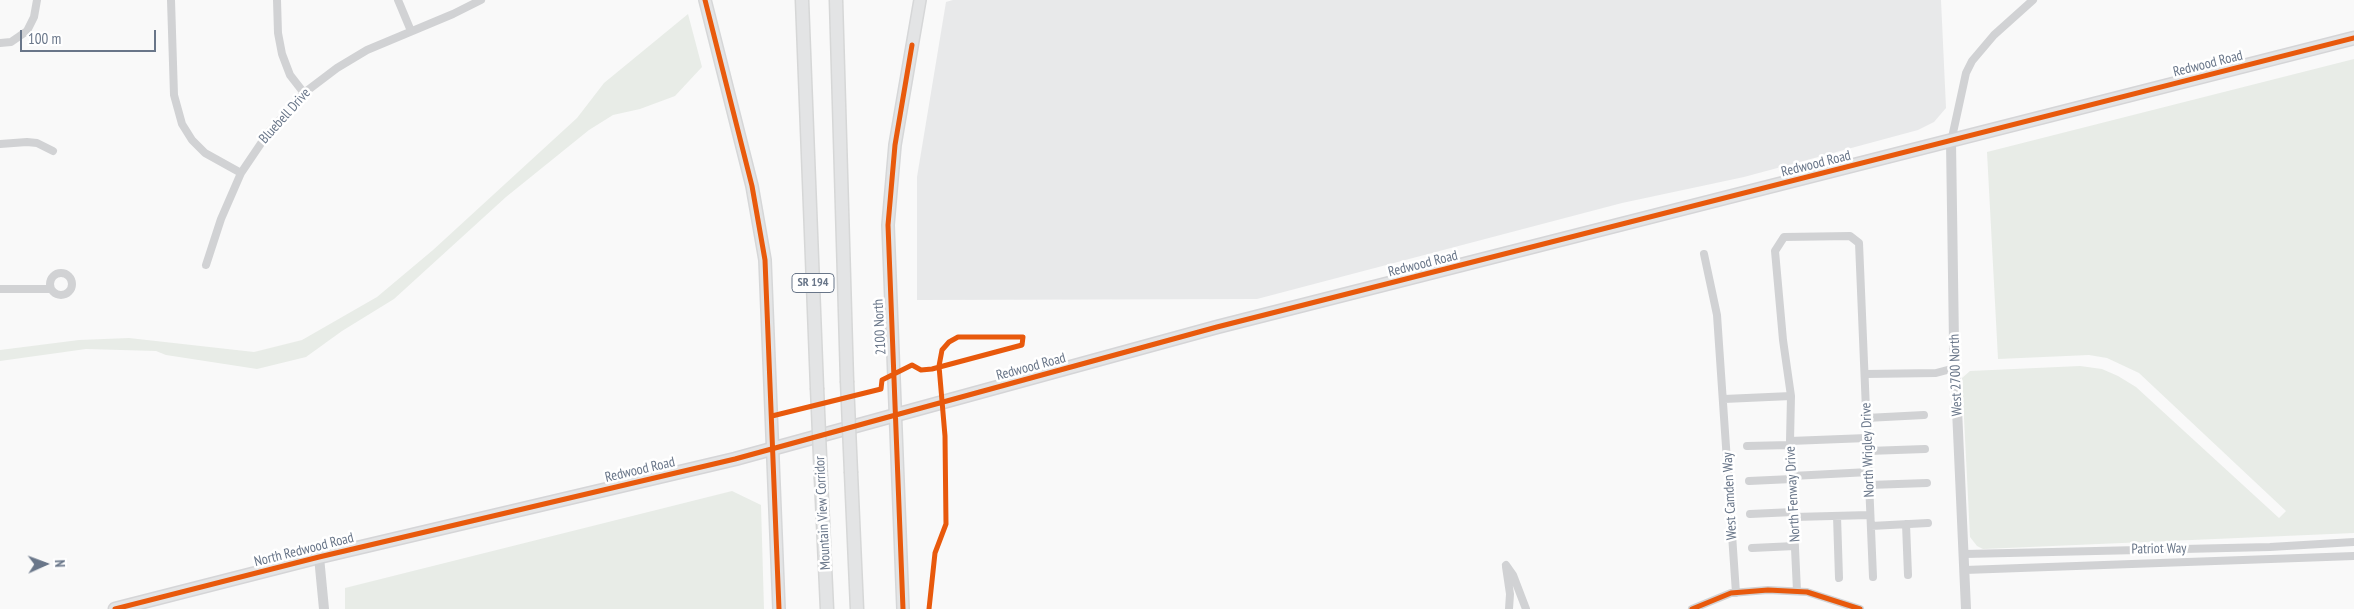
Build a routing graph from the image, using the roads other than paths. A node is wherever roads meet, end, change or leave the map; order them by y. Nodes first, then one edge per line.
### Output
1 (37, 0) edge
2 (170, 0) edge
3 (276, 0) edge
4 (398, 0) edge
5 (481, 0) edge
6 (705, 0) edge
7 (794, 0) edge
8 (802, 0) edge
9 (828, 0) edge
10 (836, 0) edge
11 (920, 0) edge
12 (2033, 0) edge
13 (411, 31) junction
14 (2354, 38) edge
15 (0, 43) edge
16 (304, 94) junction
17 (1951, 142) junction
18 (0, 144) edge
19 (53, 151) dead end
20 (241, 173) junction
21 (809, 178) junction
22 (841, 208) junction
23 (1704, 254) dead end
24 (206, 265) dead end
25 (0, 289) edge
26 (51, 289) dead end
27 (1956, 368) junction
28 (1866, 374) junction
29 (1791, 396) junction
30 (1724, 399) junction
31 (1924, 415) dead end
32 (896, 416) junction
33 (1866, 418) junction
34 (1867, 438) junction
35 (1790, 443) junction
36 (1747, 446) dead end
37 (772, 448) junction
38 (1925, 449) dead end
39 (1868, 451) junction
40 (1869, 472) junction
41 (1792, 478) junction
42 (1749, 480) dead end
43 (1927, 483) dead end
44 (1869, 485) junction
45 (1750, 514) dead end
46 (1794, 514) junction
47 (499, 515) joint
48 (1870, 515) junction
49 (1837, 516) junction
50 (1928, 523) dead end
51 (1906, 524) junction
52 (1871, 526) junction
53 (2354, 542) edge
54 (1795, 546) junction
55 (1752, 548) dead end
56 (1964, 554) junction
57 (2354, 556) edge
58 (319, 557) junction
59 (1965, 570) junction
60 (1908, 575) dead end
61 (1873, 577) dead end
62 (1839, 578) dead end
63 (1797, 591) junction
64 (1736, 593) junction
65 (115, 609) edge
66 (324, 609) edge
67 (779, 609) edge
68 (827, 609) edge
69 (857, 609) edge
70 (903, 609) edge
71 (1509, 609) edge
72 (1526, 609) edge
73 (1692, 609) edge
74 (1860, 609) edge
75 (1966, 609) edge

1 - 15 street
2 - 20 street
3 - 16 street
4 - 13 street
5 - 13 street, Bluebell Drive
6 - 37 main road
7 - 21 main road
8 - 21 main road
9 - 22 main road
10 - 22 main road
11 - 32 main road, 2100 North
12 - 17 street
13 - 16 street, Bluebell Drive
14 - 17 main road, Redwood Road
16 - 20 street, Bluebell Drive
17 - 27 street, West 2700 North
17 - 32 main road, Redwood Road
18 - 19 street
20 - 24 street, Bluebell Drive
21 - 68 main road, Mountain View Corridor / SR 194, bridge
22 - 69 main road, SR 194, bridge
23 - 30 street, West Camden Way
25 - 26 street
27 - 28 street
27 - 56 street, West 2700 North
28 - 29 street, North Wrigley Drive
28 - 33 street, North Wrigley Drive
29 - 30 street
29 - 35 street, North Fenway Drive
30 - 64 street, West Camden Way
31 - 33 street
32 - 37 main road, Redwood Road
32 - 70 main road, 2100 North
33 - 34 street, North Wrigley Drive
34 - 35 street
34 - 39 street, North Wrigley Drive
35 - 36 street
35 - 41 street, North Fenway Drive
37 - 47 main road, Redwood Road
37 - 67 main road
38 - 39 street
39 - 40 street, North Wrigley Drive
40 - 41 street
40 - 44 street, North Wrigley Drive
41 - 42 street
41 - 46 street, North Fenway Drive
43 - 44 street
44 - 48 street, North Wrigley Drive
45 - 46 street
46 - 49 street
46 - 54 street, North Fenway Drive
47 - 58 main road, North Redwood Road
48 - 49 street
48 - 52 street, North Wrigley Drive
49 - 62 street
50 - 51 street
51 - 52 street
51 - 60 street
52 - 61 street, North Wrigley Drive
53 - 56 street, Patriot Way
54 - 55 street
54 - 63 street, North Fenway Drive
56 - 59 street, West 2700 North
57 - 59 street, Patriot Way
58 - 65 main road, North Redwood Road
58 - 66 street
59 - 75 street, West 2700 North
63 - 64 street
63 - 74 street
64 - 73 street
71 - 72 street

